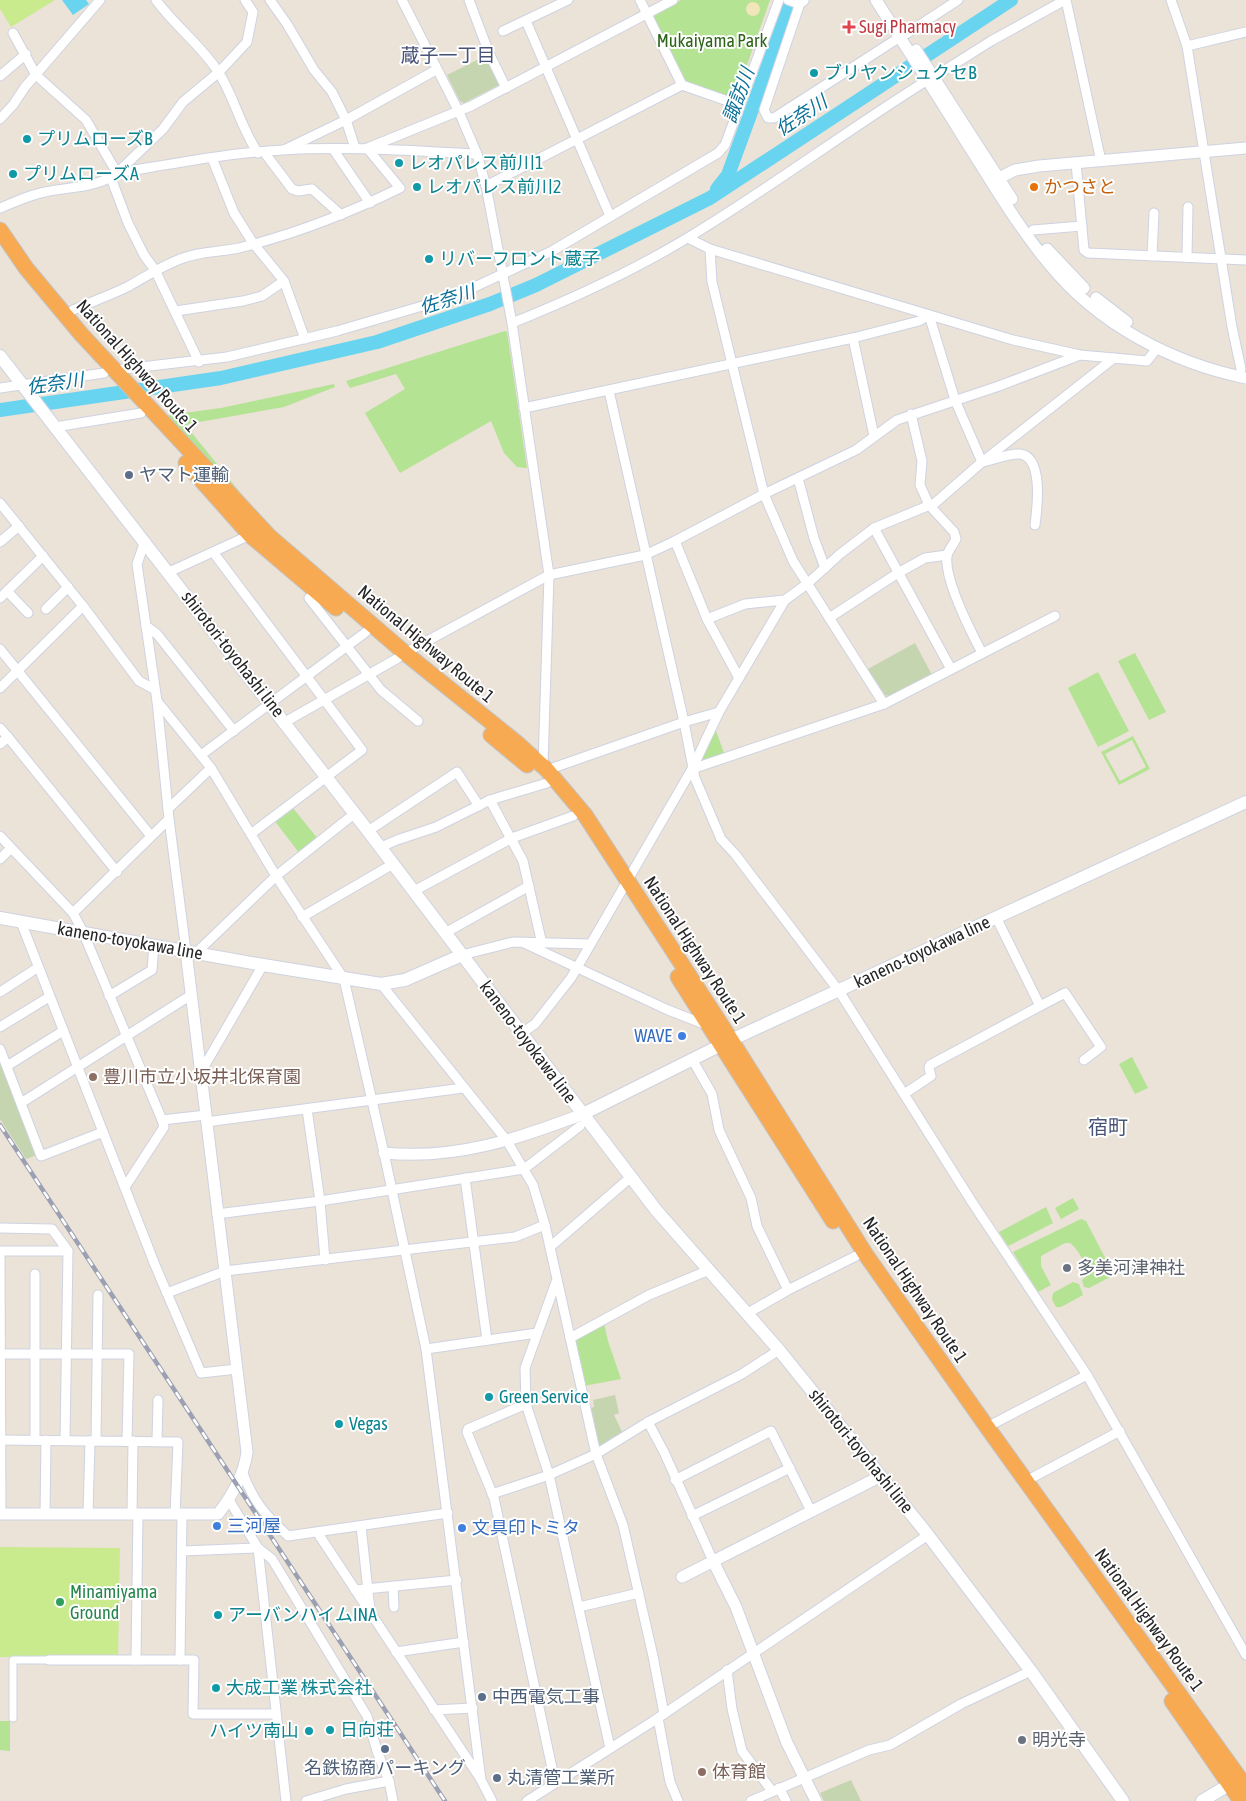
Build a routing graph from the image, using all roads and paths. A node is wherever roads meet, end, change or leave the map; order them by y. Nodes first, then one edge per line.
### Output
1 (156, 0) edge
2 (245, 0) edge
3 (270, 0) edge
4 (402, 0) edge
5 (469, 0) edge
6 (568, 0) edge
7 (640, 0) edge
8 (674, 0) edge
9 (779, 0) edge
10 (788, 0) edge
11 (876, 0) edge
12 (884, 0) edge
13 (958, 0) edge
14 (1066, 0) edge
15 (1171, 0) edge
16 (97, 1) edge
17 (802, 2) edge
18 (646, 14) junction
19 (526, 21) junction
20 (503, 31) dead end
21 (1246, 32) edge
22 (14, 33) dead end
23 (905, 39) junction
24 (1187, 46) junction
25 (26, 54) junction
26 (546, 67) junction
27 (436, 70) junction
28 (219, 72) junction
29 (36, 75) junction
30 (0, 76) edge
31 (929, 77) junction
32 (682, 86) junction
33 (506, 88) junction
34 (739, 105) junction
35 (459, 112) junction
36 (0, 119) edge
37 (346, 120) junction
38 (577, 140) junction
39 (355, 148) junction
40 (368, 148) junction
41 (1246, 148) edge
42 (333, 149) junction
43 (283, 150) junction
44 (261, 152) junction
45 (1203, 152) junction
46 (477, 154) junction
47 (212, 158) junction
48 (1101, 161) junction
49 (1076, 163) junction
50 (114, 176) junction
51 (995, 179) junction
52 (486, 186) junction
53 (370, 203) junction
54 (1188, 207) dead end
55 (0, 208) edge
56 (1154, 213) dead end
57 (341, 216) junction
58 (610, 216) junction
59 (1082, 226) junction
60 (0, 230) edge
61 (1033, 230) junction
62 (688, 238) junction
63 (253, 243) junction
64 (0, 248) edge
65 (710, 248) junction
66 (1152, 256) junction
67 (1187, 256) junction
68 (1220, 257) junction
69 (1246, 260) edge
70 (155, 270) junction
71 (504, 278) junction
72 (284, 281) junction
73 (72, 310) dead end
74 (176, 311) junction
75 (929, 314) junction
76 (512, 321) junction
77 (853, 338) junction
78 (305, 339) junction
79 (1157, 348) junction
80 (1080, 355) junction
81 (0, 356) edge
82 (1114, 358) junction
83 (199, 362) junction
84 (731, 364) junction
85 (110, 372) junction
86 (1244, 372) edge
87 (22, 385) junction
88 (0, 388) edge
89 (609, 391) junction
90 (955, 400) junction
91 (524, 408) junction
92 (146, 412) junction
93 (912, 414) junction
94 (55, 427) junction
95 (874, 436) junction
96 (982, 462) junction
97 (798, 478) junction
98 (764, 494) junction
99 (0, 503) edge
100 (929, 506) junction
101 (1035, 525) dead end
102 (19, 526) junction
103 (874, 528) junction
104 (250, 535) junction
105 (145, 541) junction
106 (675, 541) junction
107 (0, 542) edge
108 (213, 552) junction
109 (645, 555) junction
110 (947, 555) junction
111 (43, 556) junction
112 (825, 568) junction
113 (169, 572) junction
114 (898, 573) junction
115 (549, 575) junction
116 (807, 584) junction
117 (68, 587) junction
118 (7, 591) junction
119 (0, 598) edge
120 (309, 598) dead end
121 (785, 600) junction
122 (83, 606) junction
123 (46, 609) dead end
124 (28, 613) dead end
125 (1055, 616) dead end
126 (828, 618) junction
127 (707, 619) junction
128 (146, 626) junction
129 (366, 632) junction
130 (346, 647) junction
131 (0, 649) edge
132 (982, 653) junction
133 (401, 656) junction
134 (952, 669) junction
135 (18, 672) junction
136 (368, 675) junction
137 (307, 676) junction
138 (739, 678) junction
139 (0, 688) edge
140 (154, 689) junction
141 (325, 698) junction
142 (157, 701) junction
143 (270, 704) junction
144 (884, 704) junction
145 (719, 712) junction
146 (418, 721) dead end
147 (285, 722) junction
148 (684, 722) junction
149 (0, 728) edge
150 (234, 731) junction
151 (8, 737) junction
152 (0, 744) edge
153 (201, 755) junction
154 (211, 768) junction
155 (692, 769) junction
156 (546, 773) junction
157 (325, 777) junction
158 (490, 800) junction
159 (1246, 802) edge
160 (478, 806) junction
161 (168, 809) junction
162 (354, 814) junction
163 (573, 816) junction
164 (168, 819) junction
165 (368, 831) junction
166 (251, 834) junction
167 (0, 836) edge
168 (151, 836) junction
169 (512, 838) junction
170 (11, 848) junction
171 (381, 848) junction
172 (0, 859) edge
173 (393, 864) junction
174 (117, 872) junction
175 (276, 876) junction
176 (626, 885) junction
177 (529, 886) junction
178 (414, 892) junction
179 (73, 913) junction
180 (996, 917) junction
181 (0, 918) edge
182 (302, 918) junction
183 (21, 922) junction
184 (83, 932) junction
185 (445, 933) junction
186 (524, 943) junction
187 (542, 944) junction
188 (589, 944) junction
189 (154, 945) junction
190 (191, 952) junction
191 (462, 955) junction
192 (263, 965) junction
193 (38, 968) junction
194 (577, 968) junction
195 (344, 978) junction
196 (381, 984) junction
197 (839, 991) junction
198 (0, 992) edge
199 (191, 995) junction
200 (49, 996) junction
201 (109, 996) junction
202 (1040, 1006) junction
203 (709, 1026) junction
204 (0, 1027) edge
205 (63, 1031) junction
206 (522, 1032) junction
207 (126, 1036) junction
208 (726, 1043) junction
209 (0, 1049) edge
210 (692, 1059) junction
211 (1084, 1060) dead end
212 (7, 1066) junction
213 (77, 1068) junction
214 (201, 1072) junction
215 (462, 1088) junction
216 (904, 1094) junction
217 (372, 1101) junction
218 (21, 1103) junction
219 (307, 1109) junction
220 (206, 1119) junction
221 (162, 1120) junction
222 (582, 1120) junction
223 (103, 1132) junction
224 (507, 1142) junction
225 (384, 1153) junction
226 (524, 1169) junction
227 (631, 1177) junction
228 (465, 1178) junction
229 (125, 1187) junction
230 (392, 1190) junction
231 (320, 1201) junction
232 (217, 1214) junction
233 (546, 1225) junction
234 (0, 1228) edge
235 (474, 1242) junction
236 (550, 1247) junction
237 (68, 1251) junction
238 (405, 1251) junction
239 (0, 1252) edge
240 (856, 1256) junction
241 (325, 1260) junction
242 (709, 1270) junction
243 (225, 1271) junction
244 (1, 1272) edge
245 (35, 1274) dead end
246 (556, 1281) junction
247 (788, 1290) junction
248 (167, 1293) junction
249 (98, 1295) dead end
250 (748, 1313) junction
251 (537, 1333) junction
252 (570, 1338) junction
253 (487, 1340) junction
254 (426, 1349) junction
255 (779, 1350) junction
256 (1, 1354) edge
257 (35, 1354) junction
258 (66, 1354) junction
259 (97, 1354) junction
260 (236, 1369) junction
261 (1087, 1375) junction
262 (158, 1400) dead end
263 (526, 1404) junction
264 (648, 1422) junction
265 (987, 1427) junction
266 (1120, 1431) junction
267 (0, 1440) edge
268 (35, 1440) junction
269 (46, 1440) junction
270 (65, 1440) junction
271 (93, 1441) junction
272 (130, 1441) junction
273 (157, 1442) junction
274 (596, 1454) junction
275 (790, 1468) junction
276 (242, 1472) junction
277 (549, 1475) junction
278 (881, 1476) junction
279 (675, 1480) junction
280 (1026, 1481) junction
281 (492, 1494) junction
282 (229, 1500) junction
283 (812, 1511) junction
284 (448, 1513) junction
285 (0, 1514) edge
286 (46, 1514) junction
287 (88, 1514) junction
288 (135, 1514) junction
289 (178, 1514) junction
290 (692, 1516) junction
291 (361, 1526) junction
292 (317, 1532) junction
293 (928, 1535) junction
294 (258, 1548) junction
295 (182, 1551) junction
296 (713, 1561) junction
297 (682, 1577) dead end
298 (457, 1580) junction
299 (392, 1586) junction
300 (368, 1589) junction
301 (355, 1590) junction
302 (639, 1593) junction
303 (394, 1607) dead end
304 (579, 1607) junction
305 (370, 1613) junction
306 (464, 1642) junction
307 (396, 1652) junction
308 (753, 1652) junction
309 (1246, 1655) edge
310 (50, 1660) joint
311 (136, 1660) junction
312 (180, 1660) junction
313 (727, 1670) junction
314 (1031, 1671) junction
315 (473, 1708) junction
316 (434, 1710) junction
317 (276, 1714) junction
318 (661, 1716) junction
319 (13, 1718) dead end
320 (610, 1748) junction
321 (803, 1778) junction
322 (389, 1780) junction
323 (482, 1780) junction
324 (1240, 1781) edge
325 (555, 1782) junction
326 (775, 1790) junction
327 (286, 1801) edge
328 (306, 1801) edge
329 (393, 1801) edge
330 (492, 1801) edge
331 (527, 1801) edge
332 (678, 1801) edge
333 (751, 1801) edge
334 (786, 1801) edge
335 (816, 1801) edge
336 (1123, 1801) edge
337 (1202, 1801) edge
338 (1241, 1801) edge

1 - 28 street
2 - 28 street
3 - 37 street
4 - 27 street
5 - 33 street
6 - 19 street
7 - 18 street
8 - 18 street
9 - 34 street
10 - 17 street
11 - 23 street
12 - 23 street
13 - 23 street
14 - 31 street
14 - 48 street
15 - 24 street
16 - 29 street
17 - 23 street
18 - 26 street
18 - 32 street
19 - 20 street
19 - 26 street
21 - 24 street
22 - 25 street
23 - 31 street
24 - 45 street
25 - 29 street
25 - 30 street
26 - 33 street
26 - 38 street
27 - 35 street
27 - 37 street
28 - 44 street
28 - 50 street
29 - 36 street
29 - 50 street
31 - 51 street
31 - 62 street
32 - 34 street
32 - 38 street
33 - 35 street
34 - 58 street
35 - 40 street
35 - 46 street
37 - 39 street
37 - 43 street
38 - 52 street
38 - 58 street
39 - 40 street
39 - 42 street
40 - 46 street
40 - 53 street
41 - 45 street
42 - 43 street
42 - 53 street
43 - 44 street
44 - 47 street
44 - 57 street
45 - 48 street
45 - 68 street
46 - 52 street
47 - 50 street
47 - 63 street
48 - 49 street
49 - 51 street
49 - 59 street
50 - 55 street
50 - 70 street
51 - 61 street
51 - 79 street
52 - 71 street
53 - 57 street
54 - 67 street
56 - 66 street
57 - 63 street
58 - 71 street
59 - 61 street
59 - 66 street
60 - 85 highway, National Highway Route 1
61 - 86 street
62 - 65 street
62 - 76 street
63 - 70 street
63 - 72 street
64 - 85 highway, National Highway Route 1
65 - 75 street
65 - 84 street
66 - 67 street
67 - 68 street
68 - 69 street
68 - 86 street
70 - 73 street
70 - 74 street
71 - 76 street
71 - 78 street
72 - 74 street
72 - 78 street
74 - 83 street
75 - 77 street
75 - 80 street
75 - 90 street
76 - 91 street
77 - 84 street
77 - 95 street
78 - 83 street
79 - 82 street
79 - 86 street
80 - 82 street
80 - 90 street
81 - 87 main road, shirotori-toyohashi line
82 - 96 street
83 - 85 street
84 - 89 street
84 - 98 street
85 - 87 street
85 - 92 highway, National Highway Route 1
87 - 88 street
87 - 94 main road, shirotori-toyohashi line
89 - 91 street
89 - 109 street
90 - 93 street
90 - 96 street
91 - 115 street
92 - 94 street
92 - 104 highway, National Highway Route 1
92 - 133 highway, National Highway Route 1
93 - 95 street
93 - 100 street
94 - 105 main road, shirotori-toyohashi line
95 - 97 street
96 - 100 street
96 - 101 street
97 - 98 street
97 - 112 street
98 - 106 street
98 - 116 street
99 - 102 street
100 - 103 street
100 - 110 street
102 - 107 street
102 - 111 street
103 - 112 street
103 - 114 street
104 - 108 street
104 - 129 highway, National Highway Route 1
105 - 113 main road, shirotori-toyohashi line
105 - 128 street
106 - 109 street
106 - 127 street
108 - 113 street
108 - 137 street
109 - 115 street
109 - 148 street
110 - 114 street
110 - 132 street
111 - 117 street
111 - 118 street
112 - 116 street
113 - 143 main road, shirotori-toyohashi line
114 - 126 street
114 - 134 street
115 - 133 street
115 - 156 street
116 - 121 street
116 - 126 street
117 - 122 street
117 - 123 street
118 - 119 street
118 - 124 street
120 - 130 street
121 - 127 street
121 - 138 street
122 - 135 street
122 - 140 street
125 - 132 street
126 - 144 street
127 - 138 street
128 - 140 street
128 - 150 street
129 - 130 street
129 - 133 highway, National Highway Route 1
130 - 136 street
130 - 137 street
131 - 135 street
132 - 134 street
133 - 136 street
133 - 156 highway, National Highway Route 1
134 - 144 street
135 - 139 street
135 - 168 street
136 - 141 street
136 - 146 street
137 - 141 street
137 - 143 street
138 - 145 street
140 - 142 street
141 - 147 street
141 - 157 street
142 - 153 street
142 - 161 street
143 - 147 main road, shirotori-toyohashi line
143 - 150 street
144 - 155 street
145 - 148 street
145 - 155 street
147 - 157 main road, shirotori-toyohashi line
148 - 155 street
148 - 156 street
149 - 151 street
150 - 153 street
151 - 152 street
151 - 174 street
153 - 154 street
154 - 161 street
154 - 166 street
155 - 176 street
155 - 197 street
156 - 158 street
156 - 163 highway, National Highway Route 1
156 - 176 highway, National Highway Route 1
157 - 162 main road, shirotori-toyohashi line
157 - 166 street
158 - 160 street
158 - 169 street
159 - 180 main road, kaneno-toyokawa line
160 - 165 street
160 - 171 street
161 - 164 street
162 - 165 main road, shirotori-toyohashi line
162 - 175 street
163 - 169 street
163 - 176 highway, National Highway Route 1
164 - 168 street
164 - 190 street
165 - 171 main road, shirotori-toyohashi line
166 - 175 street
167 - 170 street
168 - 174 street
169 - 177 street
169 - 178 street
170 - 172 street
170 - 179 street
171 - 173 main road, shirotori-toyohashi line
173 - 178 main road, shirotori-toyohashi line
173 - 182 street
174 - 179 street
175 - 182 street
175 - 190 street
176 - 188 street
176 - 203 highway, National Highway Route 1
176 - 208 highway, National Highway Route 1
177 - 185 street
177 - 187 street
178 - 185 main road, shirotori-toyohashi line
179 - 184 street
180 - 197 main road, kaneno-toyokawa line
180 - 202 street
181 - 183 main road, kaneno-toyokawa line
182 - 195 street
183 - 184 main road, kaneno-toyokawa line
183 - 193 street
184 - 189 main road, kaneno-toyokawa line
184 - 201 street
185 - 191 main road, shirotori-toyohashi line
186 - 187 street
186 - 191 street
186 - 194 street
187 - 188 street
188 - 194 street
189 - 190 main road, kaneno-toyokawa line
189 - 201 street
190 - 192 main road, kaneno-toyokawa line
190 - 199 street
191 - 196 main road, kaneno-toyokawa line
191 - 206 main road, kaneno-toyokawa line
192 - 195 main road, kaneno-toyokawa line
192 - 214 street
193 - 198 street
193 - 200 street
194 - 203 street
194 - 206 street
195 - 196 main road, kaneno-toyokawa line
195 - 217 street
196 - 215 street
197 - 208 main road, kaneno-toyokawa line
197 - 216 street
199 - 207 street
199 - 214 street
200 - 204 street
200 - 205 street
201 - 207 street
202 - 211 street
202 - 216 street
203 - 208 highway, National Highway Route 1
205 - 212 street
205 - 213 street
206 - 222 main road, kaneno-toyokawa line
207 - 213 street
207 - 221 street
208 - 210 main road, kaneno-toyokawa line
208 - 240 highway, National Highway Route 1
208 - 265 highway, National Highway Route 1
209 - 212 street
210 - 222 main road, kaneno-toyokawa line
210 - 247 street
212 - 218 street
213 - 218 street
213 - 223 street
214 - 220 street
215 - 217 street
215 - 224 street
216 - 261 street
217 - 219 street
217 - 225 street
218 - 223 street
219 - 220 street
219 - 231 street
220 - 221 street
220 - 232 street
221 - 229 street
222 - 224 street
222 - 226 street
222 - 227 main road, shirotori-toyohashi line
223 - 229 street
224 - 225 street
224 - 226 street
225 - 230 street
226 - 228 street
226 - 233 street
227 - 236 street
227 - 242 main road, shirotori-toyohashi line
228 - 230 street
228 - 235 street
229 - 248 street
230 - 231 street
230 - 238 street
231 - 232 street
231 - 241 street
232 - 243 street
233 - 235 street
233 - 236 street
234 - 237 street
235 - 238 street
235 - 253 street
236 - 246 street
237 - 239 street
237 - 258 street
238 - 241 street
238 - 254 street
239 - 244 street
240 - 247 street
240 - 324 highway, National Highway Route 1
241 - 243 street
242 - 250 main road, shirotori-toyohashi line
242 - 252 street
243 - 248 street
243 - 260 street
244 - 256 street
245 - 257 street
246 - 251 street
246 - 252 street
247 - 250 street
248 - 260 street
249 - 259 street
250 - 255 main road, shirotori-toyohashi line
251 - 253 street
251 - 263 street
252 - 274 street
253 - 254 street
254 - 284 street
255 - 264 street
255 - 278 main road, shirotori-toyohashi line
256 - 257 street
256 - 267 street
257 - 258 street
257 - 268 street
258 - 259 street
258 - 270 street
259 - 271 street
259 - 272 street
260 - 276 street
261 - 265 street
261 - 266 street
262 - 273 street
263 - 277 street
263 - 281 street
264 - 274 street
264 - 279 street
265 - 280 highway, National Highway Route 1
266 - 280 street
266 - 309 street
267 - 268 street
267 - 285 street
268 - 269 street
269 - 270 street
269 - 286 street
270 - 271 street
271 - 272 street
271 - 287 street
272 - 273 street
272 - 288 street
273 - 289 street
274 - 277 street
274 - 302 street
275 - 279 street
275 - 283 street
275 - 290 street
276 - 282 street
276 - 292 street
277 - 281 street
277 - 304 street
278 - 283 street
278 - 293 main road, shirotori-toyohashi line
279 - 290 street
280 - 324 highway, National Highway Route 1
281 - 325 street
282 - 289 street
282 - 294 street
283 - 296 street
284 - 291 street
284 - 298 street
285 - 286 street
286 - 287 street
287 - 288 street
288 - 289 street
288 - 311 street
289 - 295 street
290 - 296 street
291 - 292 street
291 - 300 street
292 - 301 street
293 - 308 street
293 - 314 main road, shirotori-toyohashi line
294 - 295 street
294 - 317 street
294 - 322 street
295 - 312 street
296 - 297 street
296 - 308 street
298 - 299 street
298 - 306 street
299 - 300 street
299 - 303 street
300 - 301 street
300 - 305 street
301 - 305 street
302 - 304 street
302 - 318 street
304 - 320 street
305 - 307 street
306 - 307 street
306 - 315 street
307 - 316 street
308 - 313 street
308 - 321 street
310 - 311 street
310 - 319 street
311 - 312 street
312 - 317 street
313 - 318 street
313 - 326 street
314 - 321 street
314 - 336 main road, shirotori-toyohashi line
315 - 316 street
315 - 323 street
316 - 323 street
317 - 327 street
318 - 320 street
318 - 332 street
320 - 325 street
321 - 326 street
321 - 335 street
322 - 328 street
322 - 329 street
323 - 330 street
324 - 337 main road
324 - 338 highway, National Highway Route 1
325 - 331 street
326 - 333 street
326 - 334 street

